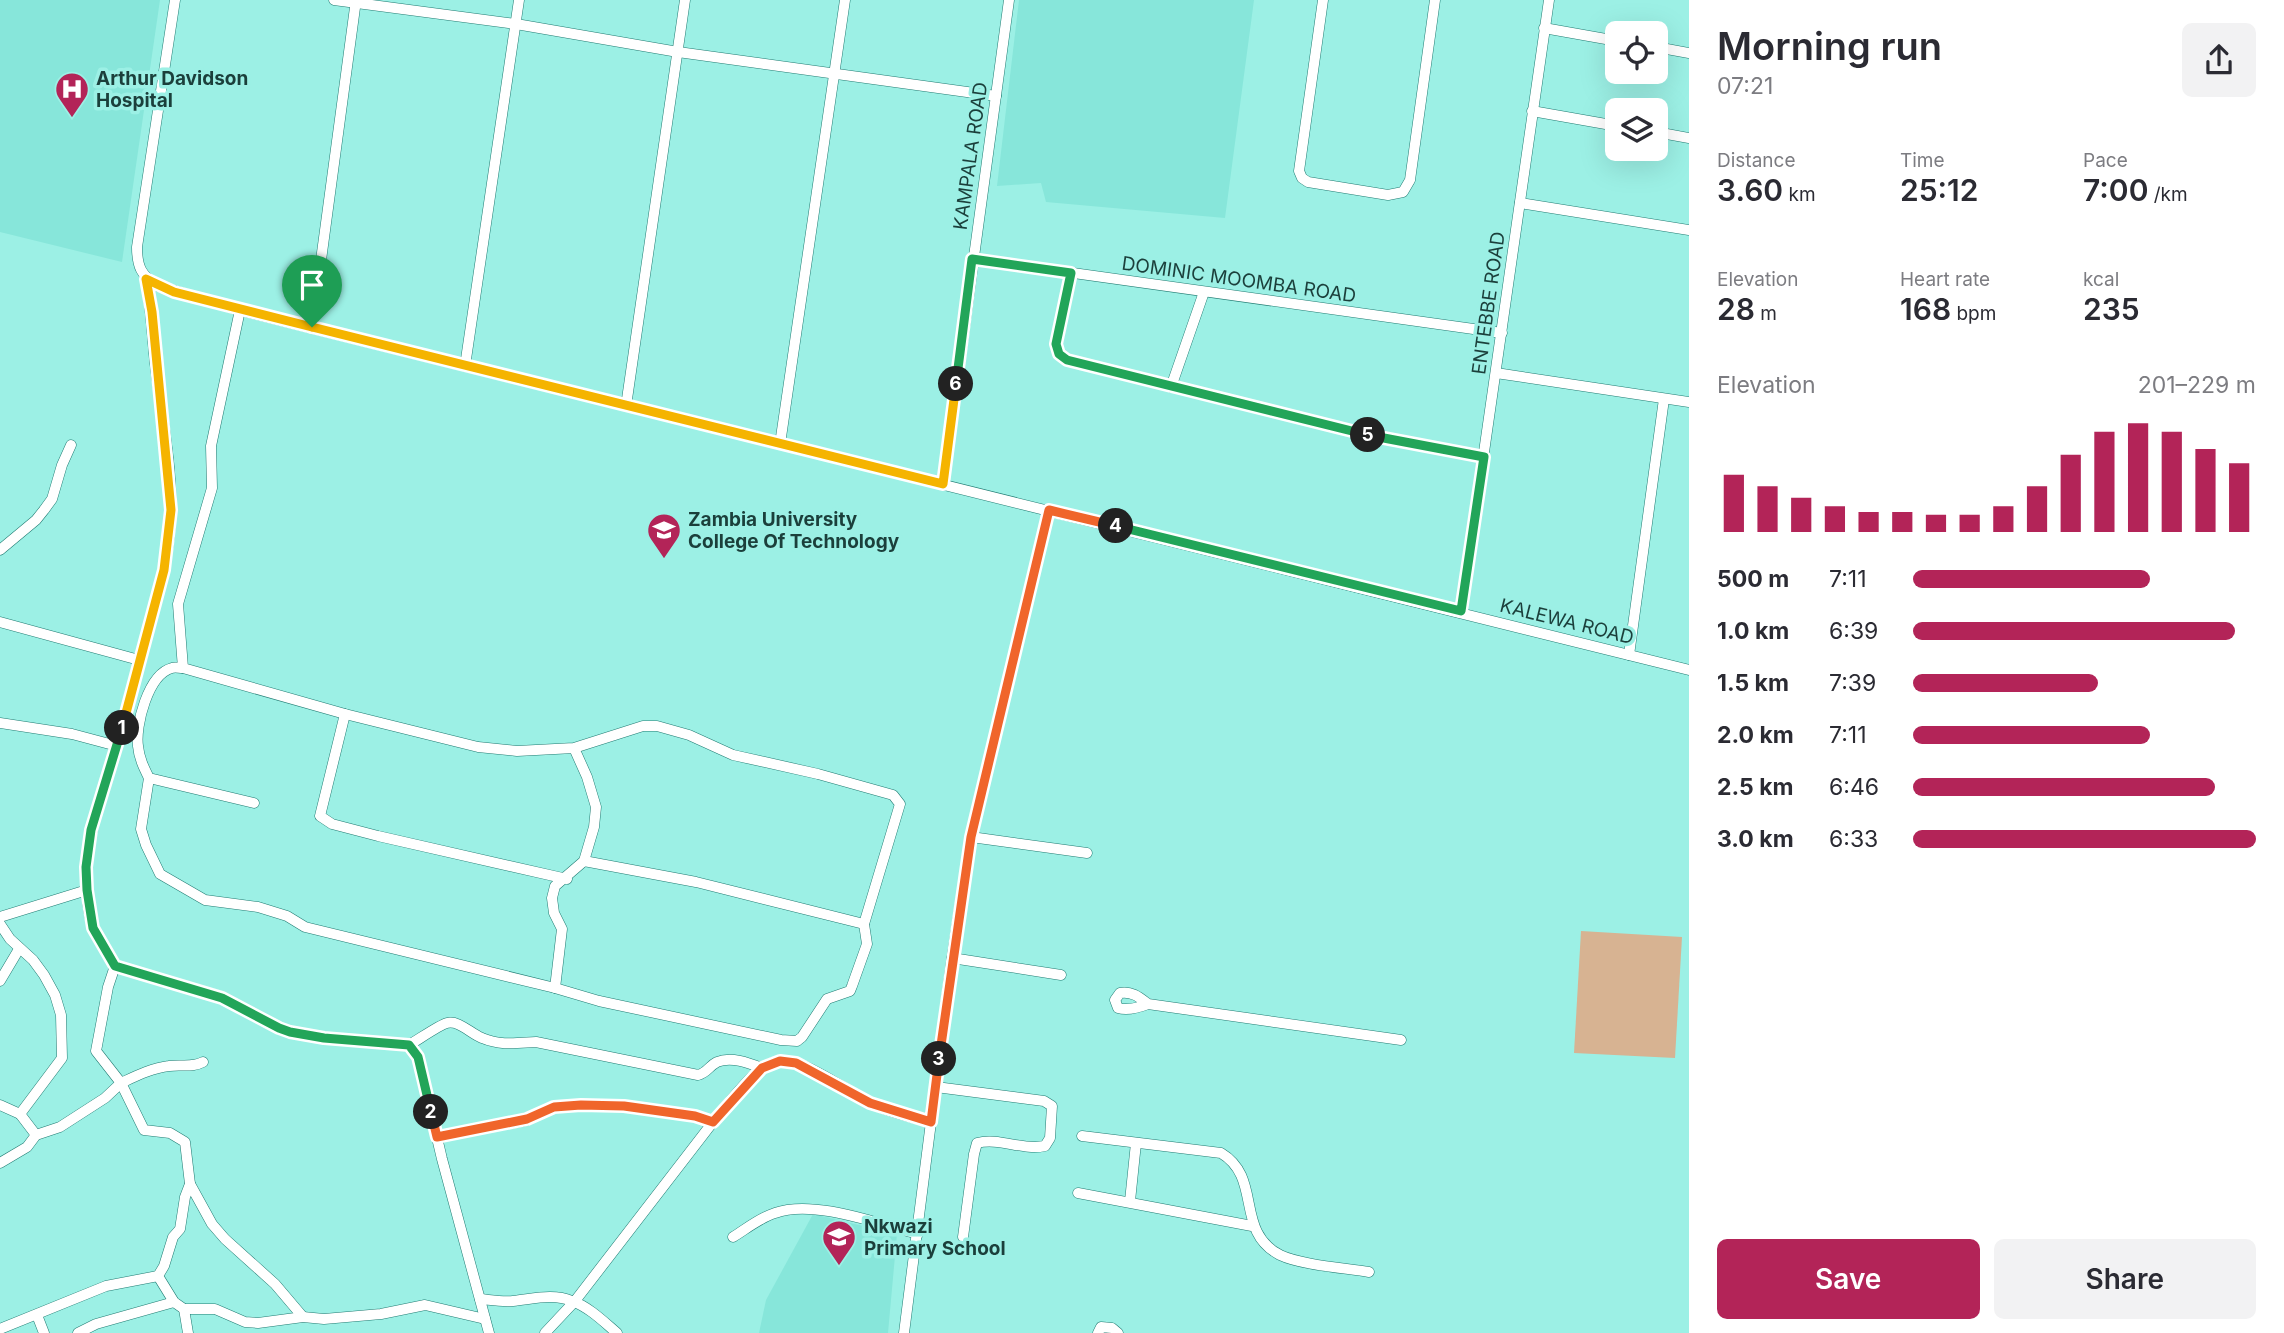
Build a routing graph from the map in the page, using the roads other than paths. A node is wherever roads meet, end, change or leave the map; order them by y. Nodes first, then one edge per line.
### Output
1 (175, 0) edge
2 (334, 0) edge
3 (519, 0) edge
4 (684, 0) edge
5 (845, 0) edge
6 (1009, 0) edge
7 (1323, 0) edge
8 (1435, 0) edge
9 (1549, 0) edge
10 (355, 2) edge
11 (516, 24) junction
12 (1544, 28) junction
13 (1605, 39) edge
14 (1668, 49) edge
15 (678, 52) junction
16 (1689, 53) edge
17 (836, 72) junction
18 (996, 96) junction
19 (1532, 111) junction
20 (1605, 123) edge
21 (1668, 134) edge
22 (1689, 138) edge
23 (1520, 203) junction
24 (1689, 230) edge
25 (972, 259) junction
26 (1071, 273) junction
27 (146, 279) junction
28 (1204, 292) junction
29 (240, 310) junction
30 (312, 327) junction
31 (1502, 333) junction
32 (465, 366) junction
33 (1496, 373) junction
34 (1171, 387) junction
35 (1664, 399) junction
36 (1689, 402) edge
37 (626, 406) junction
38 (780, 444) junction
39 (71, 445) dead end
40 (1484, 457) junction
41 (943, 484) junction
42 (1049, 510) junction
43 (0, 550) edge
44 (1461, 611) junction
45 (0, 622) edge
46 (1629, 655) junction
47 (139, 660) junction
48 (183, 668) junction
49 (1689, 670) edge
50 (345, 714) junction
51 (0, 723) edge
52 (117, 746) junction
53 (574, 748) junction
54 (149, 778) junction
55 (254, 803) dead end
56 (971, 837) junction
57 (1087, 853) dead end
58 (584, 861) junction
59 (566, 879) junction
60 (87, 890) junction
61 (0, 917) edge
62 (864, 924) junction
63 (0, 925) edge
64 (19, 949) junction
65 (953, 958) junction
66 (115, 966) junction
67 (1061, 975) dead end
68 (0, 981) edge
69 (555, 988) junction
70 (1148, 1004) dead end
71 (1401, 1040) dead end
72 (409, 1045) junction
73 (203, 1062) dead end
74 (762, 1068) junction
75 (121, 1083) junction
76 (936, 1087) junction
77 (0, 1105) edge
78 (20, 1114) junction
79 (713, 1122) junction
80 (931, 1122) junction
81 (36, 1135) junction
82 (1082, 1136) dead end
83 (437, 1137) junction
84 (1136, 1143) junction
85 (0, 1163) edge
86 (190, 1184) junction
87 (1078, 1193) dead end
88 (1129, 1201) junction
89 (1252, 1226) junction
90 (918, 1234) junction
91 (733, 1237) dead end
92 (963, 1237) dead end
93 (1370, 1272) dead end
94 (158, 1276) junction
95 (480, 1298) junction
96 (575, 1301) junction
97 (174, 1302) junction
98 (184, 1309) junction
99 (37, 1315) junction
100 (303, 1317) junction
101 (485, 1318) junction
102 (0, 1329) edge
103 (44, 1333) edge
104 (78, 1333) edge
105 (188, 1333) edge
106 (489, 1333) edge
107 (545, 1333) edge
108 (617, 1333) edge
109 (904, 1333) edge
110 (1098, 1333) edge
111 (1118, 1333) edge

1 - 27 street
2 - 10 street
3 - 11 street
4 - 15 street
5 - 17 street
6 - 18 street, KAMPALA ROAD
7 - 8 street
9 - 12 street, ENTEBBE ROAD
10 - 11 street
10 - 30 street
11 - 15 street
11 - 32 street
12 - 13 street
12 - 19 street, ENTEBBE ROAD
14 - 16 street
15 - 17 street
15 - 37 street
17 - 18 street
17 - 38 street
18 - 25 street, KAMPALA ROAD
19 - 20 street
19 - 23 street, ENTEBBE ROAD
21 - 22 street
23 - 24 street
23 - 31 street, ENTEBBE ROAD
25 - 26 street, DOMINIC MOOMBA ROAD
25 - 41 street, KAMPALA ROAD
26 - 28 street, DOMINIC MOOMBA ROAD
26 - 34 street
27 - 29 street, KALEWA ROAD
27 - 47 street
28 - 31 street, DOMINIC MOOMBA ROAD
28 - 34 street
29 - 30 street, KALEWA ROAD
29 - 48 street
30 - 32 street, KALEWA ROAD
31 - 33 street, ENTEBBE ROAD
32 - 37 street, KALEWA ROAD
33 - 35 street
33 - 40 street, ENTEBBE ROAD
34 - 40 street
35 - 36 street
35 - 46 street
37 - 38 street, KALEWA ROAD
38 - 41 street, KALEWA ROAD
39 - 43 street
40 - 44 street, ENTEBBE ROAD
41 - 42 street, KALEWA ROAD
42 - 44 street, KALEWA ROAD
42 - 56 street
44 - 46 street, KALEWA ROAD
45 - 47 street
46 - 49 street, KALEWA ROAD
47 - 52 street
48 - 50 street
48 - 54 street
50 - 53 street
50 - 59 street
51 - 52 street
52 - 60 street
53 - 58 street
53 - 62 street
54 - 55 street
54 - 69 street
56 - 57 street
56 - 65 street
58 - 59 street
58 - 62 street
59 - 69 street
60 - 61 street
60 - 66 street
62 - 69 street
63 - 64 street
64 - 68 street
64 - 78 street
65 - 67 street
65 - 76 street
66 - 72 street
66 - 75 street
70 - 71 street
72 - 74 street
72 - 83 street
73 - 75 street
74 - 79 street
74 - 80 street
75 - 81 street
75 - 86 street
76 - 80 street
76 - 92 street
77 - 78 street
78 - 81 street
79 - 83 street
79 - 96 street
80 - 90 street
81 - 85 street
82 - 84 street
83 - 95 street
84 - 88 street
84 - 89 street
86 - 94 street
86 - 100 street
87 - 88 street
88 - 89 street
89 - 93 street
90 - 91 street
90 - 109 street
94 - 97 street
94 - 99 street
95 - 96 street
95 - 101 street
96 - 107 street
96 - 108 street
97 - 98 street
97 - 104 street
98 - 100 street
98 - 105 street
99 - 102 street
99 - 103 street
100 - 101 street
101 - 106 street
110 - 111 street

